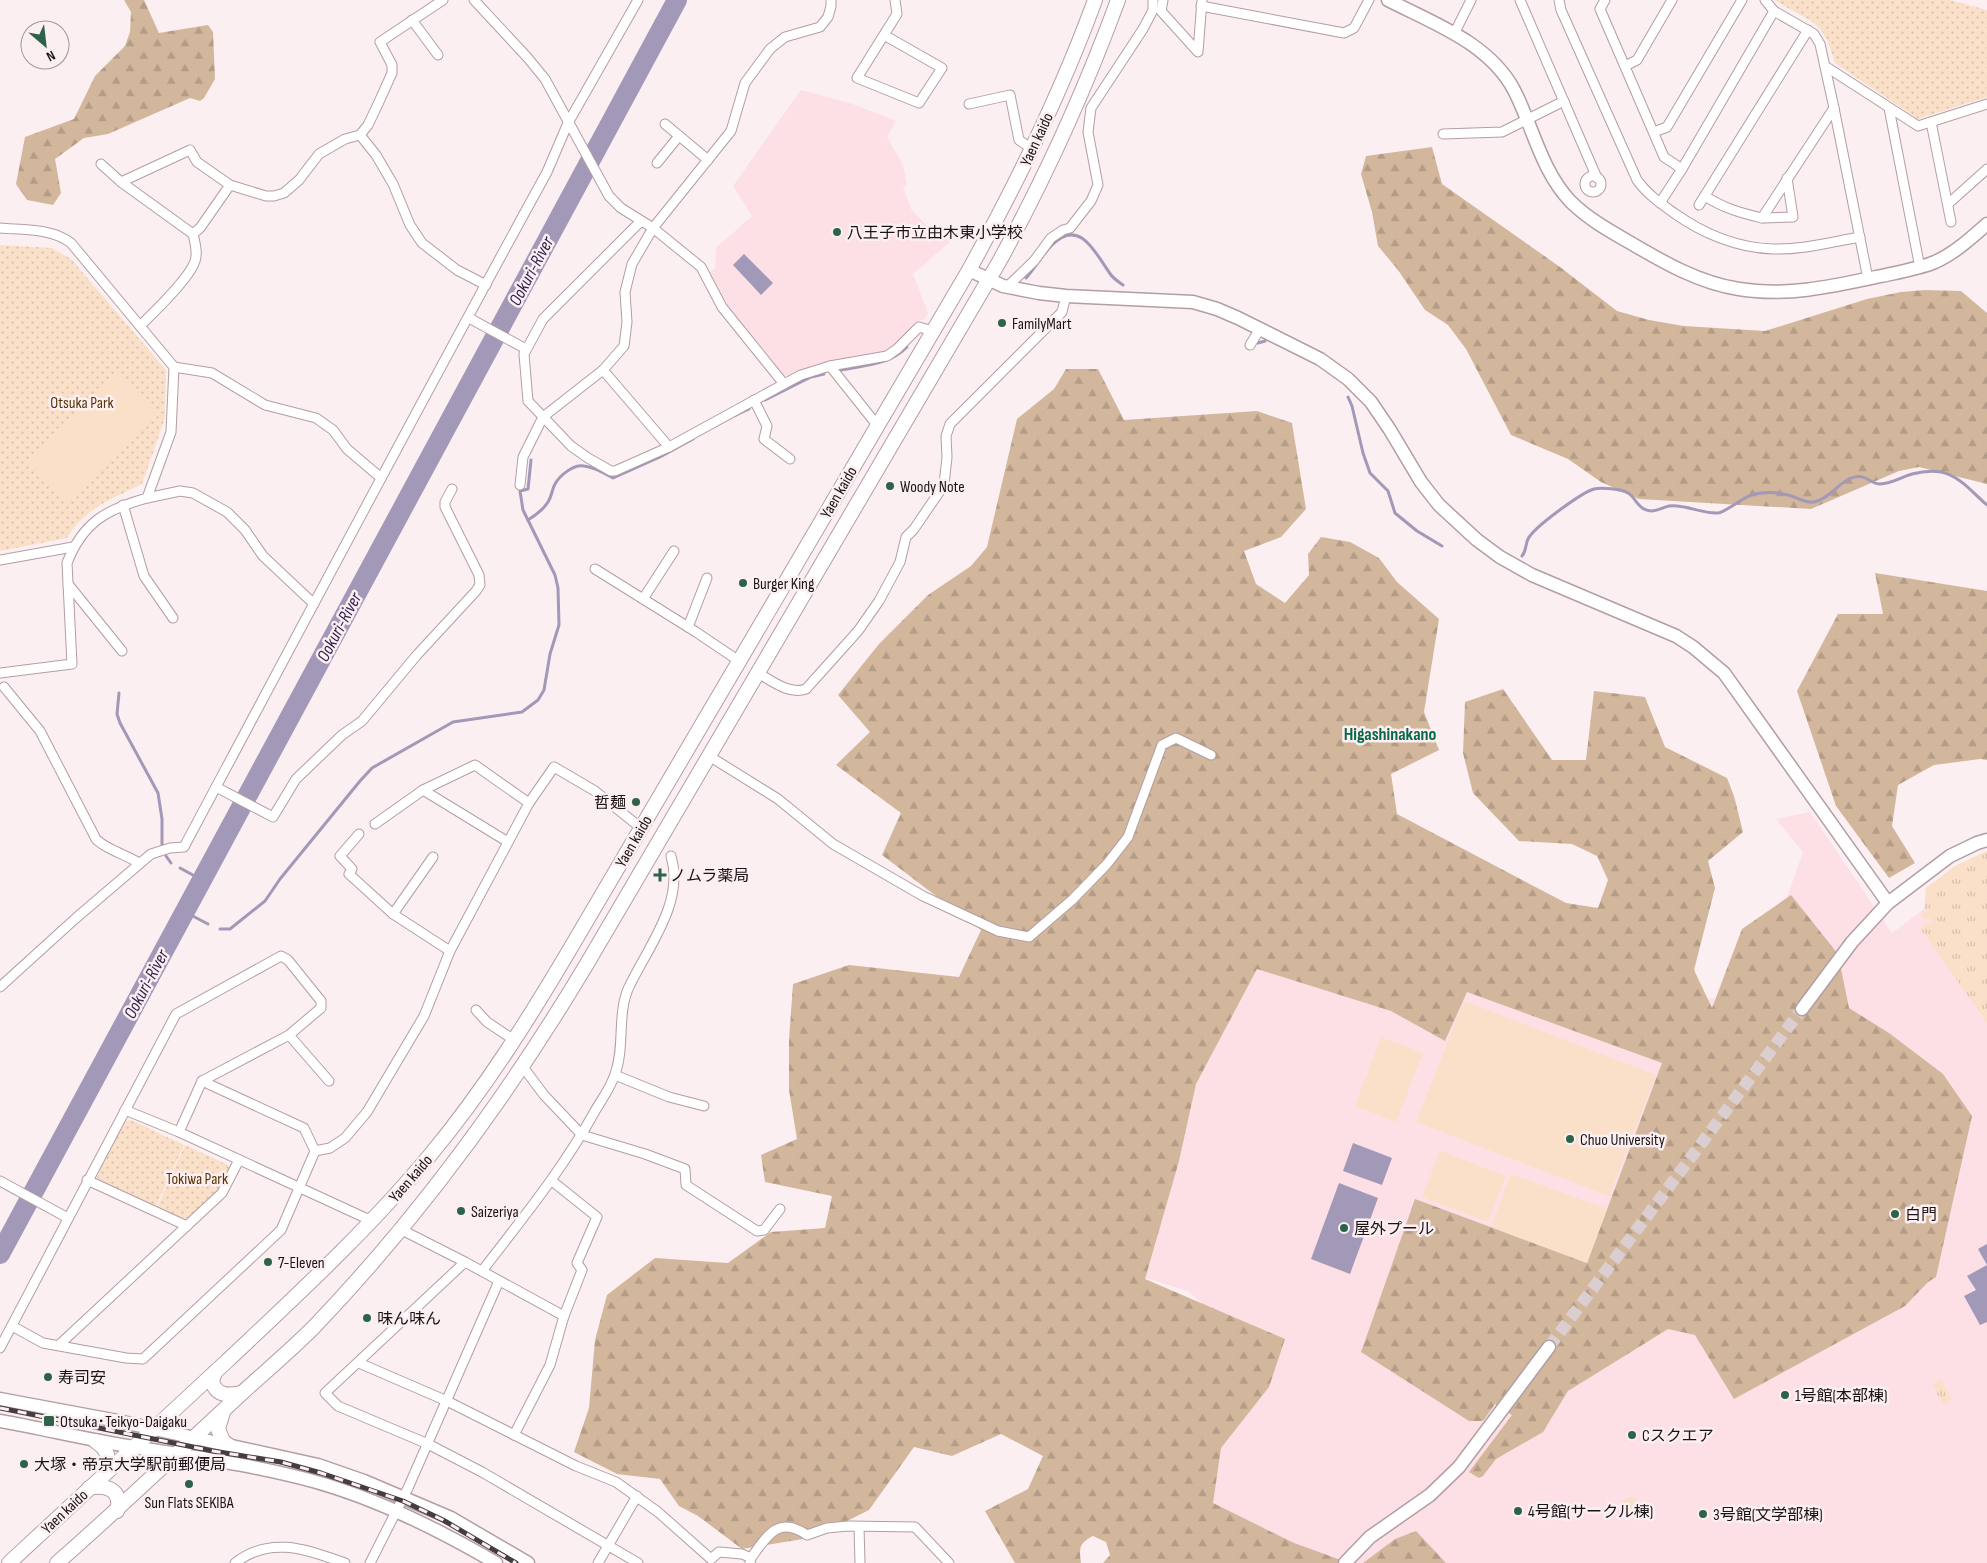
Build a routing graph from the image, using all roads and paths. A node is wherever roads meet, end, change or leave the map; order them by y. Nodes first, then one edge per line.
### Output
1 (443, 0) edge
2 (474, 0) edge
3 (638, 0) edge
4 (831, 0) edge
5 (895, 0) edge
6 (1094, 0) edge
7 (1118, 0) edge
8 (1154, 0) edge
9 (1163, 0) edge
10 (1369, 0) edge
11 (1388, 0) edge
12 (1471, 0) edge
13 (1520, 0) edge
14 (1559, 0) edge
15 (1605, 0) edge
16 (1672, 0) edge
17 (1742, 0) edge
18 (1765, 0) edge
19 (1201, 3) edge
20 (1774, 10) junction
21 (412, 20) junction
22 (1808, 30) junction
23 (1454, 34) junction
24 (884, 35) junction
25 (438, 55) dead end
26 (1625, 66) junction
27 (1825, 66) junction
28 (1086, 84) junction
29 (1101, 91) junction
30 (1564, 101) junction
31 (969, 104) dead end
32 (1987, 104) edge
33 (1834, 108) junction
34 (1889, 108) junction
35 (1527, 120) junction
36 (1931, 122) junction
37 (665, 124) dead end
38 (569, 125) junction
39 (1654, 132) junction
40 (1443, 134) dead end
41 (360, 135) junction
42 (679, 136) junction
43 (1032, 149) junction
44 (708, 160) junction
45 (657, 163) dead end
46 (101, 164) dead end
47 (1682, 169) junction
48 (1987, 169) edge
49 (1598, 178) dead end
50 (1787, 178) junction
51 (121, 182) junction
52 (230, 185) junction
53 (1705, 196) junction
54 (1660, 203) junction
55 (1948, 204) junction
56 (1699, 205) dead end
57 (1762, 218) junction
58 (641, 221) junction
59 (1951, 222) dead end
60 (1987, 224) edge
61 (0, 228) edge
62 (653, 228) junction
63 (193, 234) junction
64 (1860, 237) junction
65 (1920, 268) junction
66 (969, 270) junction
67 (1868, 279) junction
68 (988, 280) junction
69 (486, 285) junction
70 (1008, 286) junction
71 (1066, 296) junction
72 (470, 319) junction
73 (140, 326) junction
74 (1260, 329) junction
75 (933, 331) junction
76 (1250, 345) dead end
77 (525, 348) junction
78 (830, 366) junction
79 (174, 367) junction
80 (603, 370) junction
81 (784, 384) junction
82 (754, 400) junction
83 (543, 417) junction
84 (877, 425) junction
85 (668, 447) junction
86 (790, 459) dead end
87 (380, 477) junction
88 (520, 485) dead end
89 (452, 489) dead end
90 (147, 498) junction
91 (123, 505) junction
92 (73, 547) junction
93 (674, 551) dead end
94 (0, 560) edge
95 (595, 569) dead end
96 (707, 578) dead end
97 (68, 584) junction
98 (643, 599) junction
99 (314, 604) junction
100 (173, 618) dead end
101 (688, 627) junction
102 (754, 635) junction
103 (778, 638) junction
104 (122, 651) dead end
105 (739, 661) junction
106 (758, 673) junction
107 (0, 674) edge
108 (4, 687) dead end
109 (1212, 755) dead end
110 (709, 756) junction
111 (218, 787) junction
112 (423, 790) junction
113 (529, 803) junction
114 (375, 824) dead end
115 (641, 828) junction
116 (359, 834) dead end
117 (1987, 840) edge
118 (508, 842) junction
119 (658, 842) junction
120 (671, 856) dead end
121 (433, 857) dead end
122 (139, 863) junction
123 (1888, 903) junction
124 (393, 914) junction
125 (450, 951) junction
126 (1, 985) edge
127 (1802, 1009) tunnel mouth
128 (476, 1010) dead end
129 (289, 1035) junction
130 (514, 1040) junction
131 (505, 1053) junction
132 (523, 1067) junction
133 (615, 1075) junction
134 (202, 1081) junction
135 (329, 1082) dead end
136 (704, 1106) dead end
137 (125, 1110) junction
138 (179, 1132) junction
139 (582, 1135) junction
140 (315, 1151) junction
141 (239, 1160) junction
142 (87, 1180) junction
143 (552, 1181) junction
144 (2, 1183) edge
145 (300, 1188) junction
146 (780, 1209) dead end
147 (68, 1218) junction
148 (372, 1221) junction
149 (187, 1226) junction
150 (400, 1229) junction
151 (465, 1262) junction
152 (482, 1271) junction
153 (499, 1281) junction
154 (564, 1316) junction
155 (12, 1326) junction
156 (59, 1345) junction
157 (1549, 1347) tunnel mouth
158 (0, 1348) edge
159 (359, 1363) junction
160 (215, 1372) junction
161 (242, 1393) junction
162 (0, 1399) edge
163 (446, 1401) junction
164 (225, 1409) junction
165 (0, 1422) edge
166 (154, 1429) junction
167 (514, 1435) junction
168 (194, 1438) junction
169 (95, 1441) junction
170 (428, 1444) junction
171 (134, 1447) junction
172 (231, 1447) junction
173 (178, 1454) junction
174 (105, 1474) junction
175 (89, 1488) junction
176 (637, 1496) junction
177 (404, 1497) junction
178 (117, 1510) junction
179 (398, 1511) junction
180 (859, 1527) junction
181 (608, 1545) junction
182 (751, 1560) edge
183 (9, 1563) edge
184 (57, 1563) edge
185 (235, 1563) edge
186 (345, 1563) edge
187 (370, 1563) edge
188 (496, 1563) edge
189 (528, 1563) edge
190 (598, 1563) edge
191 (638, 1563) edge
192 (860, 1563) edge
193 (949, 1563) edge
194 (1345, 1563) edge

1 - 21 street
2 - 38 street
3 - 38 street
4 - 44 street
5 - 24 street
6 - 43 main road, Yaen kaido
7 - 28 main road, Yaen kaido
8 - 29 street
9 - 19 street
10 - 19 street
11 - 23 street
12 - 23 street
13 - 30 street
14 - 54 street
15 - 26 street
16 - 26 street
17 - 39 street
18 - 20 street
20 - 22 street
20 - 47 street
21 - 25 street
21 - 41 street
22 - 27 street
22 - 53 street
23 - 35 street
24 - 24 street
26 - 39 street
27 - 33 street
27 - 34 street
28 - 29 street
28 - 68 main road, Yaen kaido
29 - 70 street
30 - 35 street
30 - 49 street
31 - 43 street
32 - 36 street
33 - 50 street
33 - 64 street
34 - 36 street
34 - 65 street
35 - 40 street
35 - 67 street
36 - 55 street
37 - 42 street
38 - 58 street
38 - 69 street
39 - 47 street
41 - 52 street
41 - 69 street
42 - 44 street
42 - 45 street
43 - 66 main road, Yaen kaido
44 - 62 street
46 - 51 street
47 - 54 street
48 - 55 street
50 - 57 street
50 - 57 street
51 - 52 street
51 - 63 street
52 - 63 street
53 - 56 street
53 - 57 street
54 - 64 street
55 - 59 street
58 - 62 street
58 - 77 street
60 - 65 street
61 - 73 street
62 - 80 street
62 - 81 street
63 - 73 street
64 - 67 street
65 - 67 street
66 - 68 street
66 - 75 main road, Yaen kaido
68 - 70 street
68 - 103 main road, Yaen kaido
69 - 72 street
70 - 71 street
71 - 74 street
71 - 106 street
72 - 77 street
72 - 87 street
73 - 79 street
74 - 76 street
74 - 123 street
75 - 78 street
75 - 84 main road, Yaen kaido
77 - 83 street
78 - 81 street
78 - 84 street
79 - 87 street
79 - 90 street
80 - 83 street
80 - 85 street
81 - 82 street
82 - 85 street
82 - 86 street
83 - 85 street
83 - 88 street
84 - 102 main road, Yaen kaido
87 - 99 street
89 - 111 street
90 - 91 street
90 - 99 street
91 - 92 street
91 - 100 street
92 - 94 street
92 - 97 street
93 - 98 street
95 - 98 street
96 - 101 street
97 - 104 street
97 - 107 street
98 - 101 street
99 - 111 street
101 - 105 street
102 - 103 main road
102 - 105 main road, Yaen kaido
103 - 106 main road, Yaen kaido
105 - 106 main road
105 - 115 main road, Yaen kaido
106 - 110 main road, Yaen kaido
108 - 122 street
109 - 110 street
110 - 119 main road, Yaen kaido
111 - 122 street
112 - 113 street
112 - 114 street
112 - 118 street
113 - 115 street
113 - 118 street
115 - 119 main road
115 - 130 main road, Yaen kaido
116 - 124 street
117 - 123 street
118 - 125 street
119 - 132 main road, Yaen kaido
120 - 133 street
121 - 124 street
122 - 126 street
123 - 127 street
124 - 125 street
125 - 140 street
128 - 130 street
129 - 134 street
129 - 135 street
129 - 137 street
130 - 131 main road, Yaen kaido
131 - 132 main road
131 - 148 main road, Yaen kaido
132 - 139 street
132 - 150 main road, Yaen kaido
133 - 136 street
133 - 139 street
134 - 138 street
134 - 140 street
137 - 138 street
137 - 142 street
138 - 141 street
139 - 143 street
139 - 146 street
140 - 145 street
141 - 145 street
141 - 149 street
142 - 147 street
142 - 149 street
143 - 152 street
143 - 154 street
144 - 147 street
145 - 148 street
145 - 156 street
147 - 155 street
148 - 160 main road, Yaen kaido
149 - 156 street
150 - 151 street
150 - 161 main road, Yaen kaido
151 - 152 street
151 - 159 street
152 - 153 street
153 - 154 street
153 - 163 street
154 - 167 street
155 - 156 street
155 - 158 street
157 - 194 street
159 - 163 street
159 - 170 street
160 - 161 main road
160 - 166 main road, Yaen kaido
161 - 164 main road, Yaen kaido
162 - 166 street
163 - 167 street
163 - 170 street
164 - 168 main road, Yaen kaido
164 - 172 main road
165 - 169 street
166 - 168 street
166 - 171 main road, Yaen kaido
167 - 176 street
168 - 172 street
168 - 173 main road, Yaen kaido
169 - 171 street
169 - 174 main road
170 - 177 street
170 - 181 street
171 - 173 street
171 - 174 main road, Yaen kaido
172 - 177 street
173 - 178 main road, Yaen kaido
173 - 179 street
174 - 175 main road, Yaen kaido
175 - 178 main road
175 - 183 main road, Yaen kaido
176 - 181 street
176 - 182 street
177 - 179 street
177 - 189 street
178 - 184 main road, Yaen kaido
179 - 187 street
179 - 188 street
180 - 182 street
180 - 192 street
180 - 193 street
181 - 190 street
181 - 191 street
185 - 186 street

